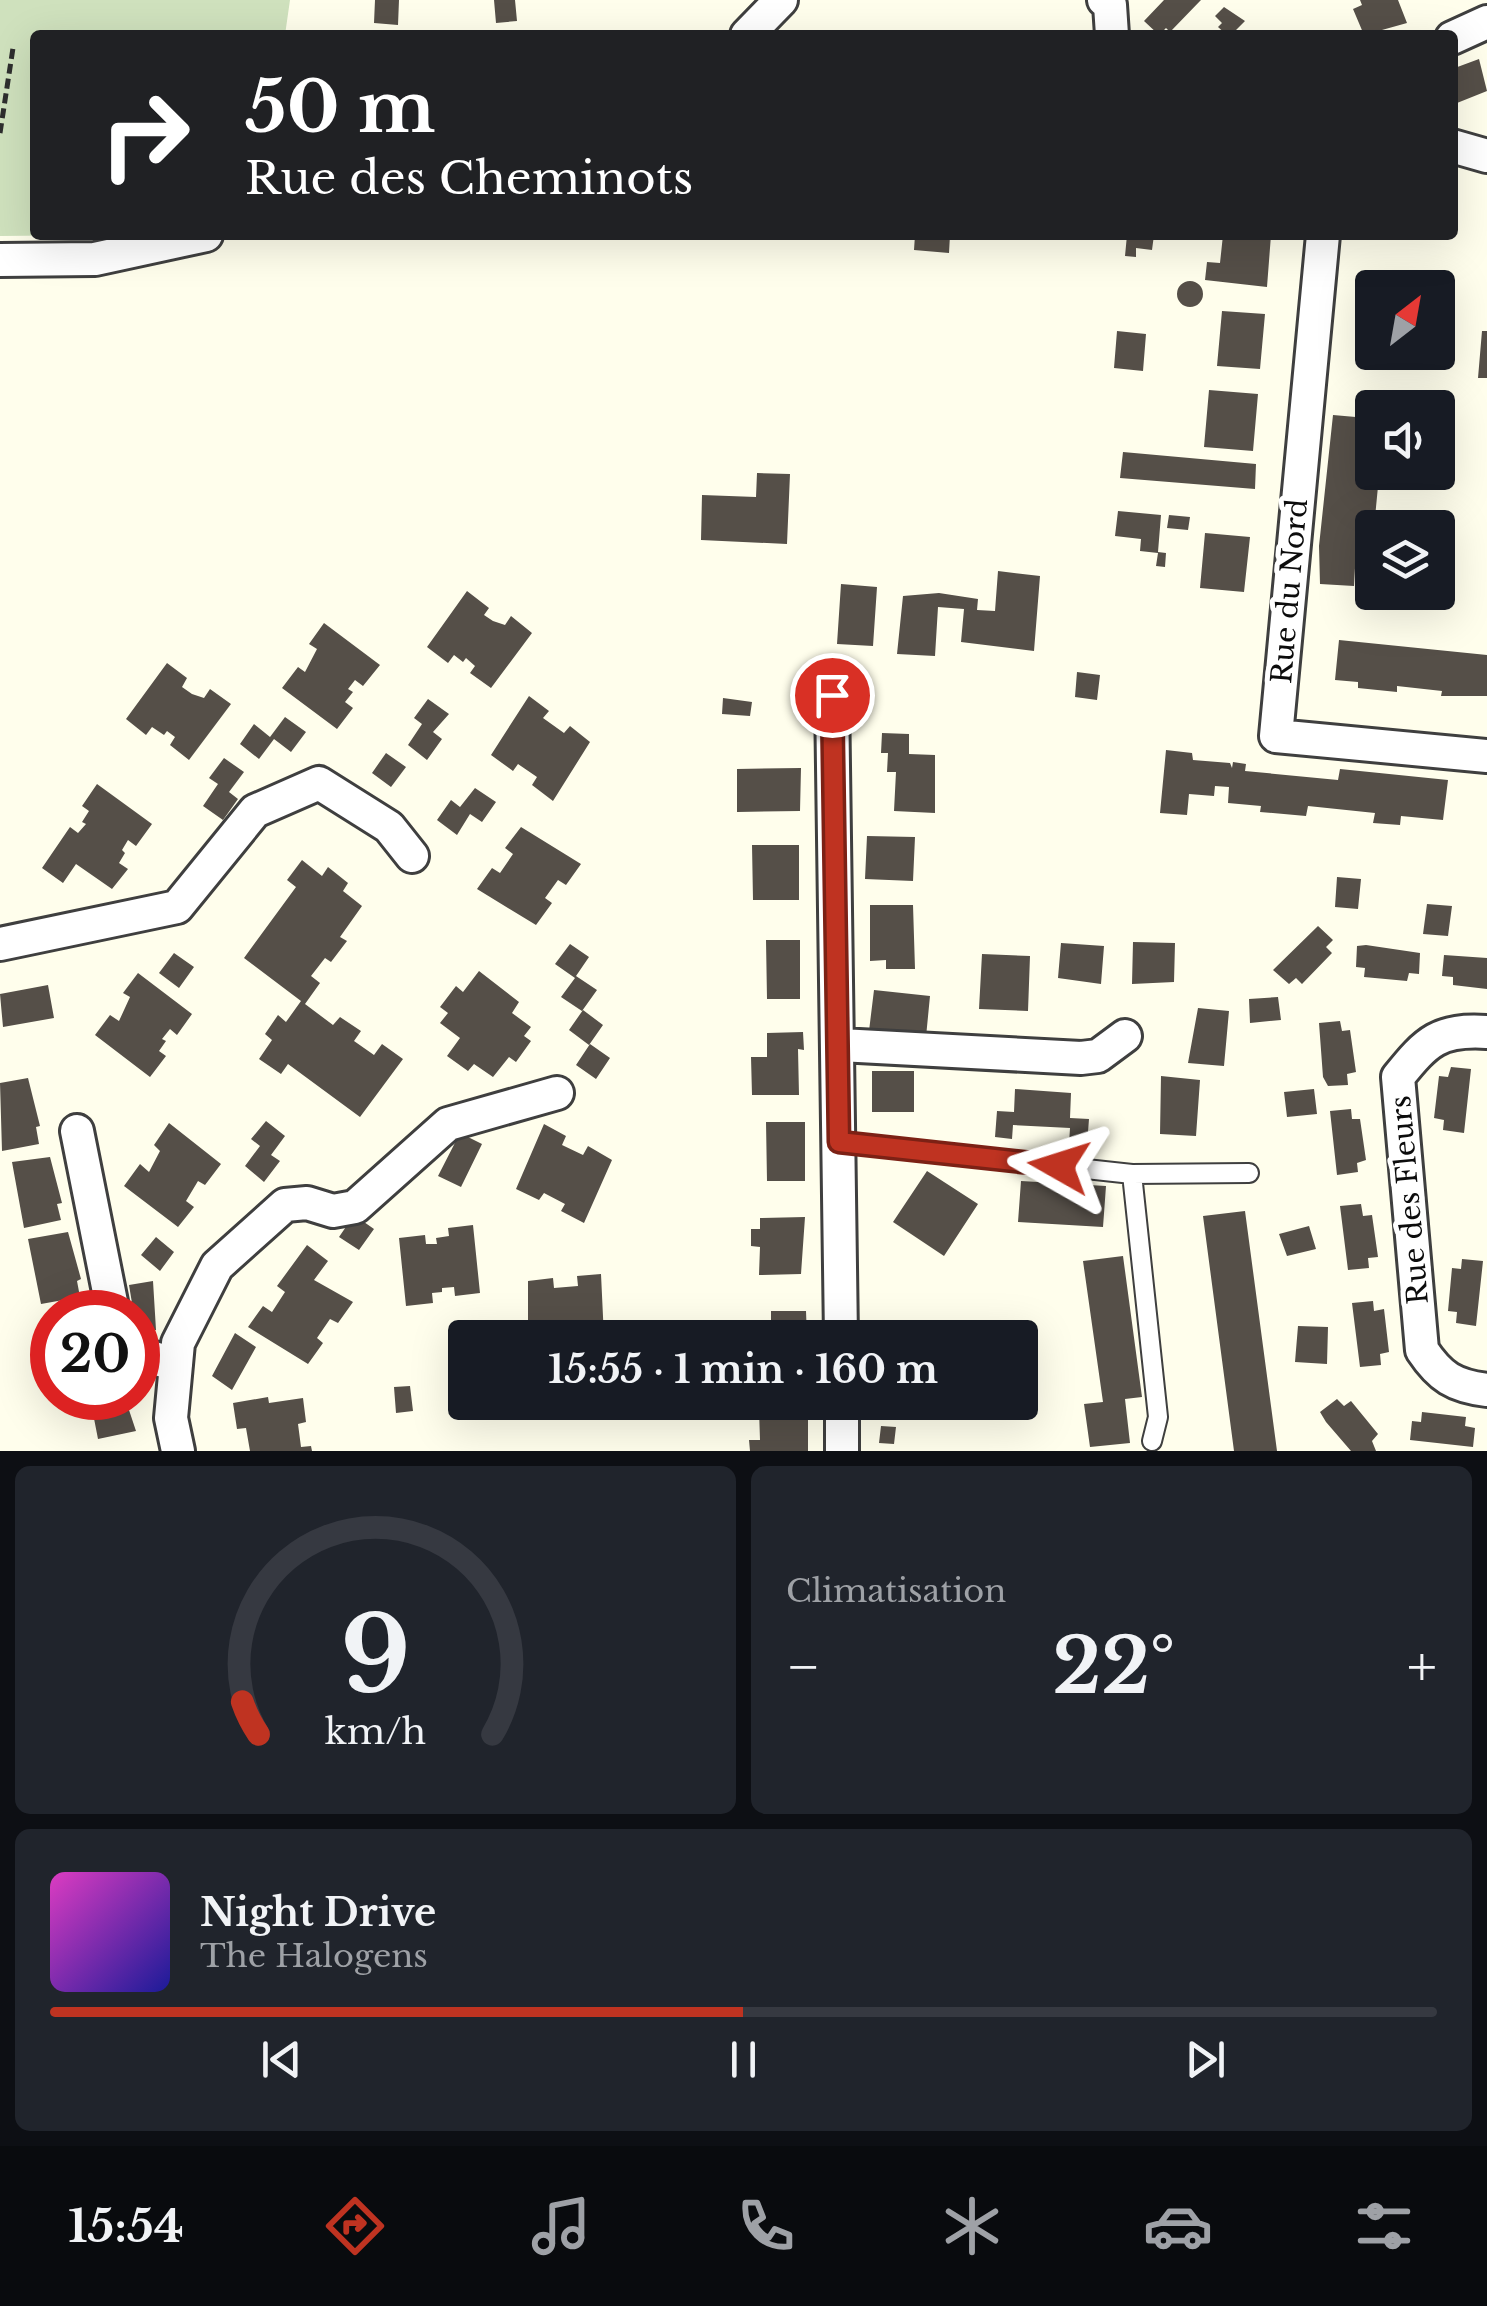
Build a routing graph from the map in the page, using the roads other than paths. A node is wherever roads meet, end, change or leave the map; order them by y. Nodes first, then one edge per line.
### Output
1 (782, 0) edge
2 (1104, 0) edge
3 (1487, 22) edge
4 (752, 30) edge
5 (1112, 30) edge
6 (1458, 35) edge
7 (1458, 148) edge
8 (1487, 156) edge
9 (183, 240) edge
10 (1323, 240) edge
11 (0, 260) edge
12 (832, 695) dead end
13 (1487, 756) edge
14 (412, 856) dead end
15 (0, 944) edge
16 (1487, 1032) edge
17 (1126, 1036) dead end
18 (840, 1045) junction
19 (557, 1093) dead end
20 (78, 1131) dead end
21 (839, 1142) junction
22 (1249, 1172) dead end
23 (1132, 1174) junction
24 (109, 1290) edge
25 (841, 1320) edge
26 (160, 1360) edge
27 (176, 1365) junction
28 (1487, 1390) edge
29 (842, 1420) edge
30 (1152, 1441) dead end
31 (178, 1451) edge
32 (842, 1451) edge

1 - 4 street
2 - 5 street
3 - 6 street
7 - 8 street
9 - 11 street
10 - 13 street, Rue du Nord
12 - 18 street
14 - 15 street
16 - 28 street, Rue des Fleurs
17 - 18 street
18 - 21 street
19 - 27 street
20 - 24 street
21 - 23 lane
21 - 25 street
22 - 23 lane
23 - 30 lane
26 - 27 street
27 - 31 street
29 - 32 street

